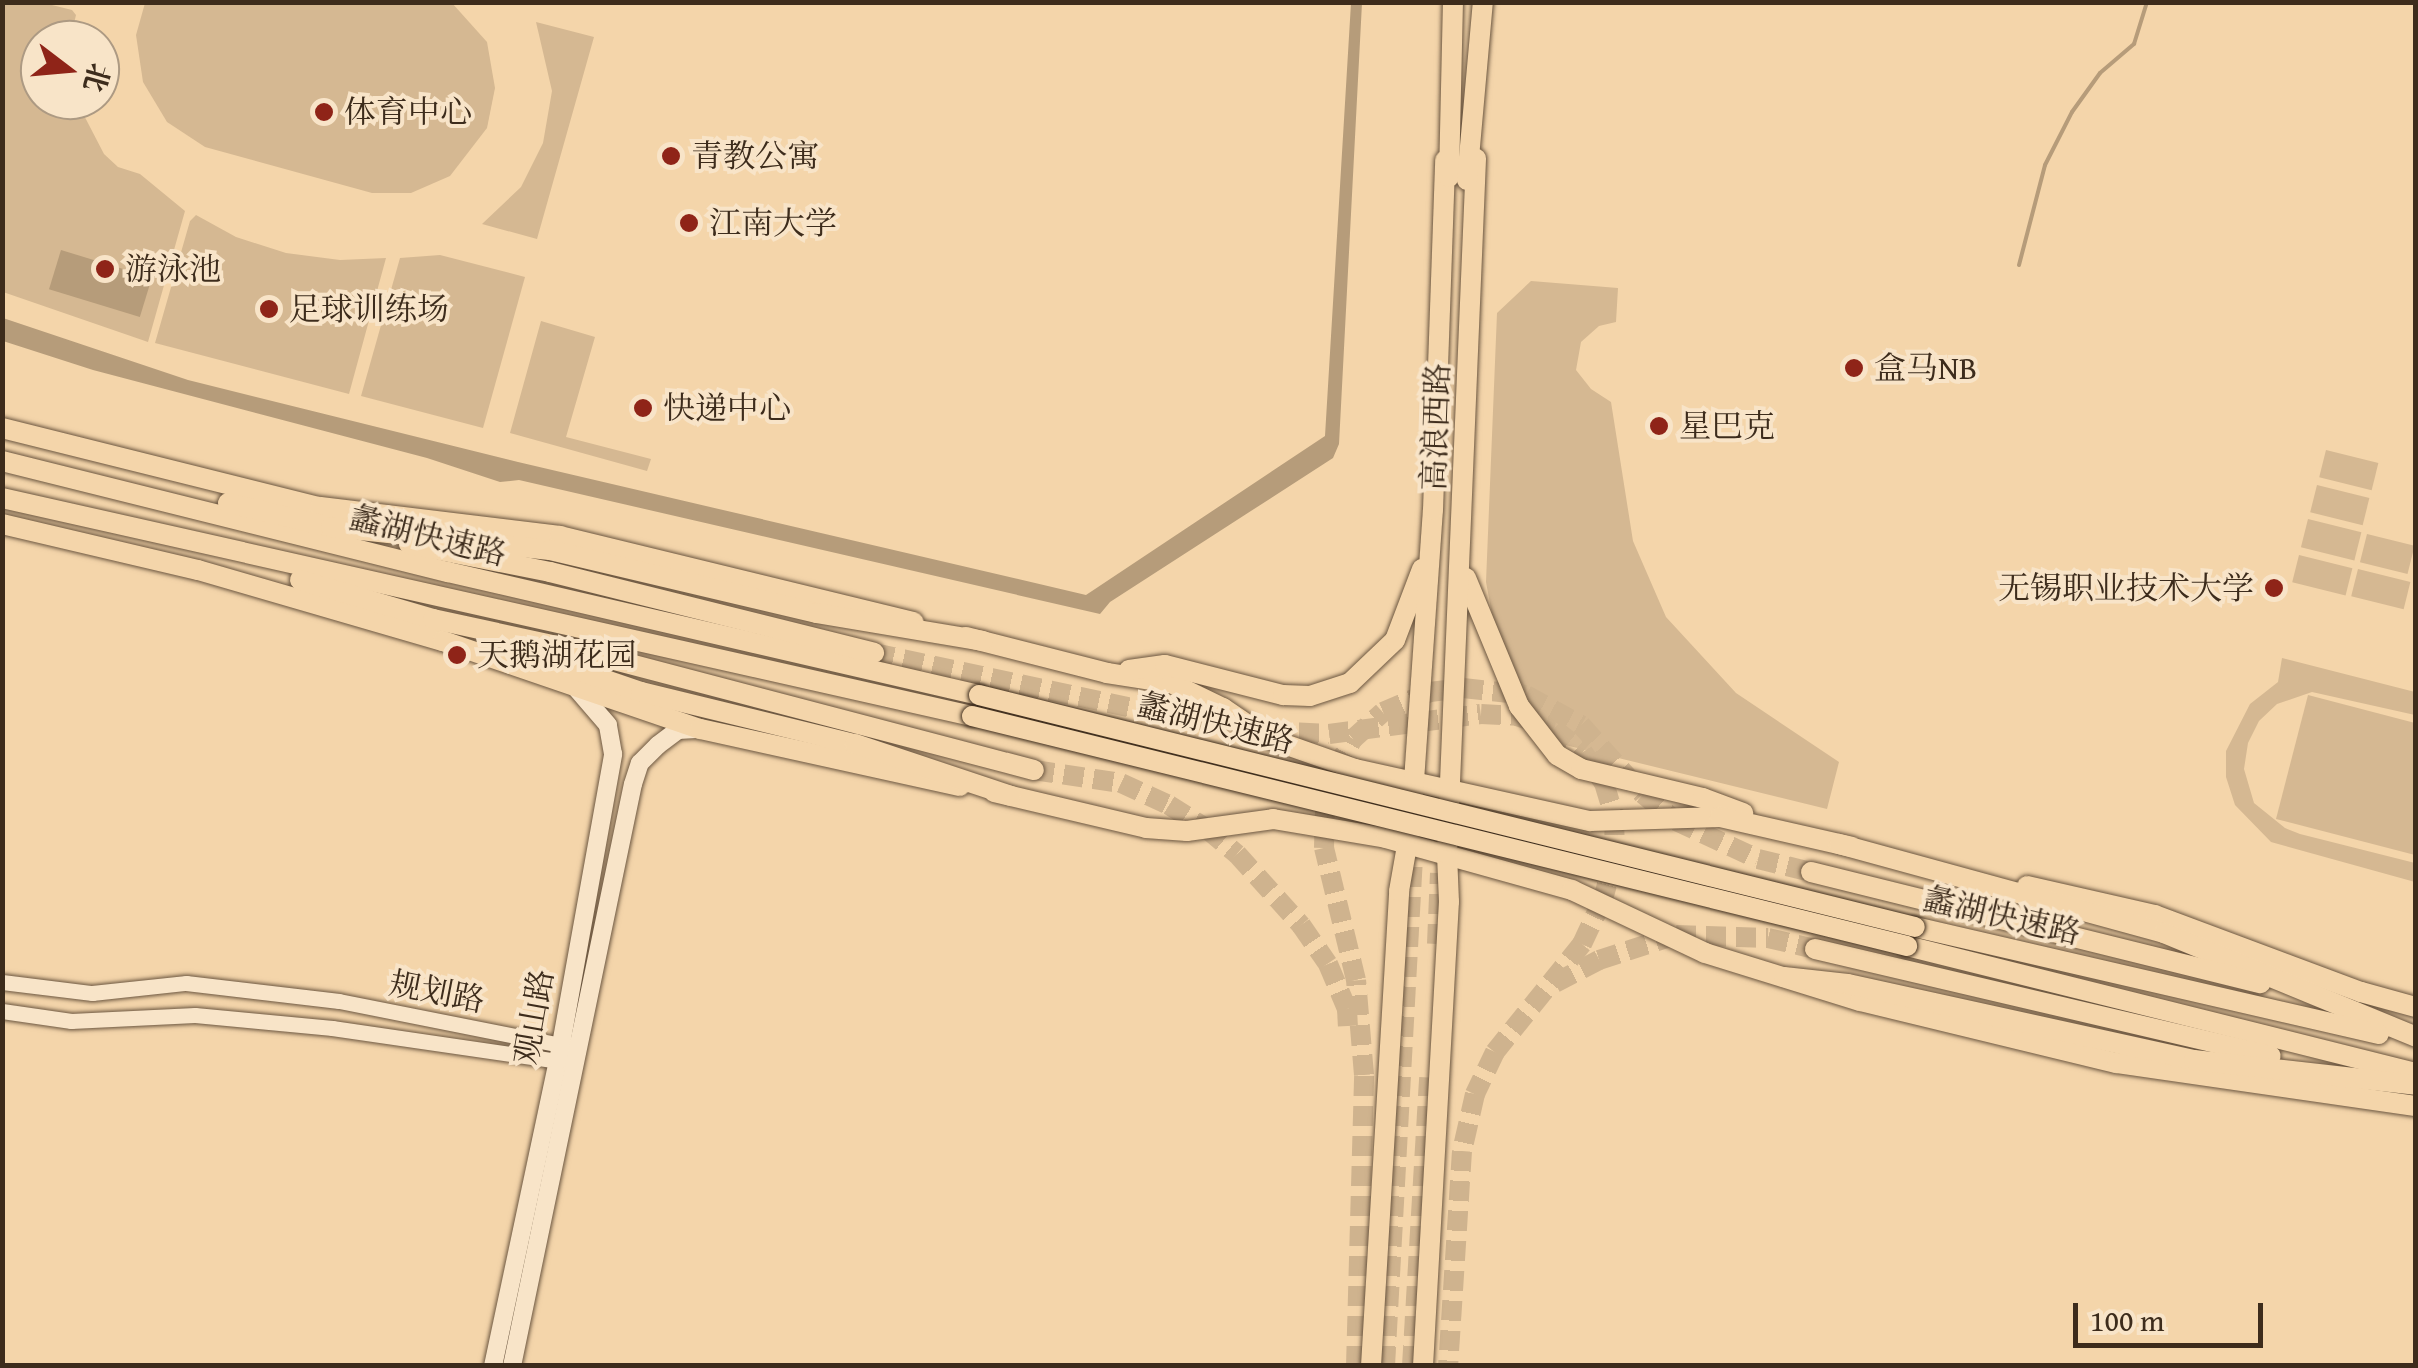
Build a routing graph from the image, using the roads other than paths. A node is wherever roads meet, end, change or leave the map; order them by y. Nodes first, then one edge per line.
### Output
1 (1453, 2) edge
2 (1483, 2) edge
3 (2, 428) edge
4 (2, 459) edge
5 (4, 498) edge
6 (1433, 510) junction
7 (2, 524) edge
8 (331, 527) junction
9 (170, 538) junction
10 (1462, 568) junction
11 (434, 620) junction
12 (982, 641) junction
13 (874, 653) tunnel mouth
14 (1107, 673) junction
15 (576, 688) junction
16 (976, 705) junction
17 (700, 729) junction
18 (1034, 770) tunnel mouth
19 (1415, 782) junction
20 (1450, 790) junction
21 (1011, 796) junction
22 (1810, 838) junction
23 (1408, 844) junction
24 (1839, 844) junction
25 (1447, 854) junction
26 (1811, 872) tunnel mouth
27 (1911, 937) junction
28 (1815, 949) tunnel mouth
29 (1784, 977) junction
30 (2, 982) edge
31 (2330, 1003) junction
32 (2416, 1007) edge
33 (2, 1011) edge
34 (2416, 1040) edge
35 (579, 1050) junction
36 (558, 1052) junction
37 (2416, 1074) edge
38 (2370, 1078) junction
39 (2416, 1085) edge
40 (2416, 1106) edge
41 (493, 1366) edge
42 (512, 1366) edge
43 (1371, 1366) edge
44 (1423, 1366) edge

1 - 2 main road
1 - 6 main road, 高浪西路
2 - 10 main road, 高浪西路
3 - 12 main road
4 - 8 main road
4 - 16 main road, 蠡湖快速路
5 - 9 main road, 蠡湖快速路
6 - 14 main road
6 - 19 main road, 高浪西路
7 - 15 main road
8 - 12 main road
8 - 13 main road
9 - 11 main road
9 - 16 main road, 蠡湖快速路
10 - 20 main road, 高浪西路
10 - 22 main road
11 - 18 main road
11 - 21 main road
12 - 14 main road
14 - 19 main road
15 - 17 main road
15 - 36 main road, 观山路
16 - 27 main road, 蠡湖快速路, bridge
17 - 21 main road
17 - 35 main road, 观山路
19 - 20 main road
19 - 23 main road, 高浪西路
20 - 22 main road
20 - 25 main road, 高浪西路
21 - 23 main road
22 - 24 main road
23 - 25 main road
23 - 43 main road, 高浪西路
24 - 31 main road
24 - 32 main road
25 - 29 main road
25 - 44 main road, 高浪西路
26 - 31 main road
27 - 34 main road, 蠡湖快速路
27 - 37 main road, 蠡湖快速路
28 - 38 main road
29 - 38 main road
29 - 40 main road
30 - 36 street, 规划路
31 - 34 main road
33 - 36 street, 规划路
35 - 36 street, 规划路
35 - 42 main road, 观山路
36 - 41 main road, 观山路
38 - 39 main road

